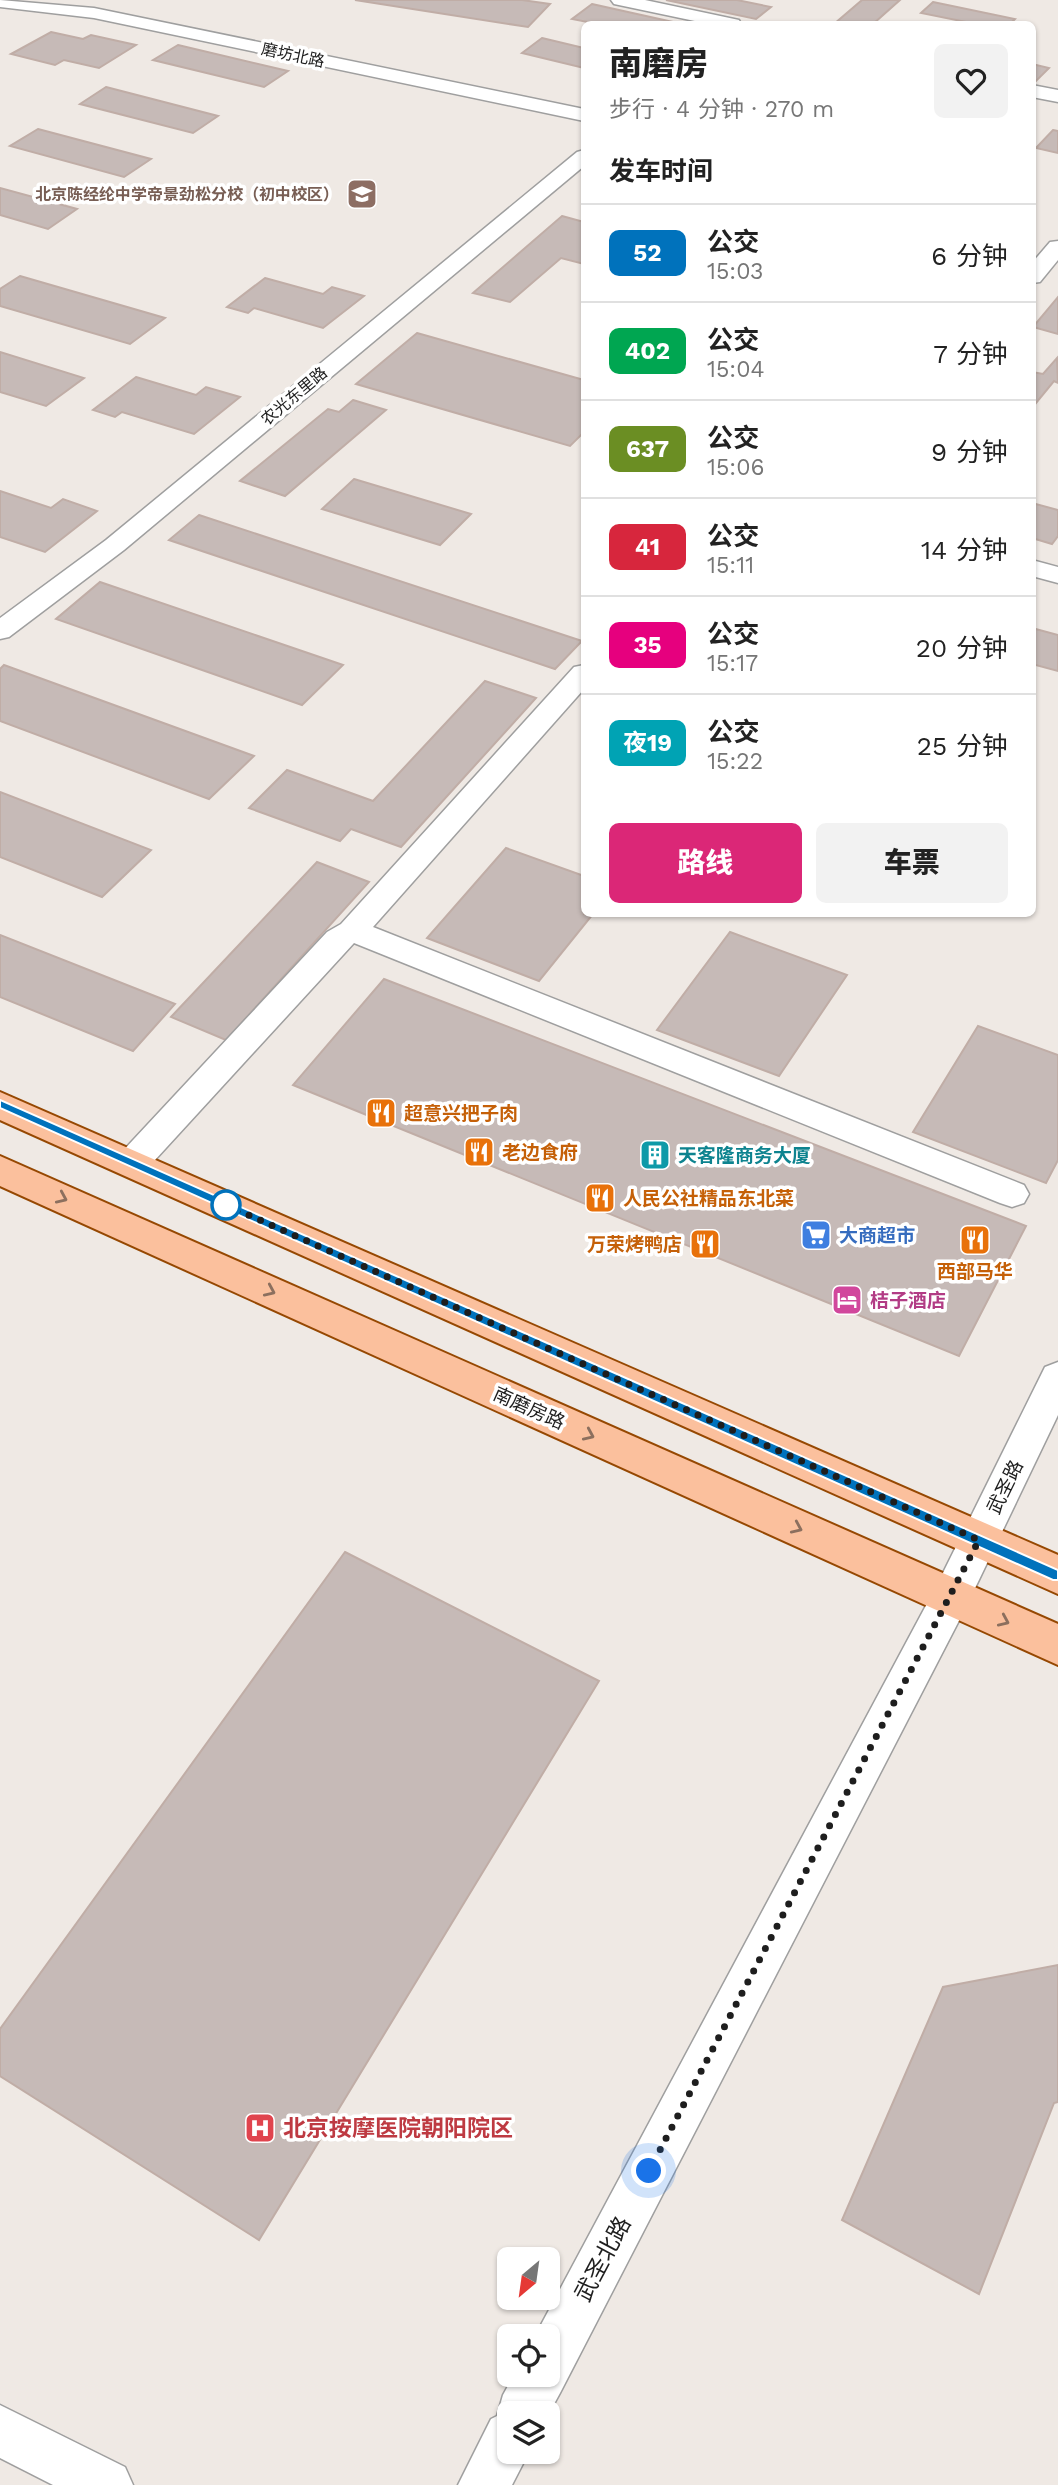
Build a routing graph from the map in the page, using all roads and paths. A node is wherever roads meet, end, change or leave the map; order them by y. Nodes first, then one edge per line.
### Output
1 (620, 0) edge
2 (0, 2) edge
3 (718, 21) edge
4 (581, 114) edge
5 (581, 158) edge
6 (1058, 247) edge
7 (1036, 273) edge
8 (1036, 569) edge
9 (1058, 575) edge
10 (0, 631) edge
11 (581, 676) edge
12 (352, 931) junction
13 (0, 1105) edge
14 (132, 1163) junction
15 (0, 1170) edge
16 (1012, 1194) dead end
17 (1058, 1377) edge
18 (979, 1540) junction
19 (1058, 1575) edge
20 (951, 1597) junction
21 (1058, 1645) edge
22 (560, 2340) edge
23 (0, 2431) edge
24 (497, 2460) edge
25 (107, 2485) edge
26 (484, 2485) edge

1 - 3 street
2 - 4 street, 磨坊北路
5 - 10 street, 农光东里路
6 - 7 street
8 - 9 street
11 - 12 street
12 - 14 street
12 - 16 street
13 - 14 main road
14 - 18 main road
15 -> 20 main road, 南磨房路
17 - 18 street, 武圣路
18 - 19 main road
18 - 20 street, 武圣路
20 -> 21 main road, 南磨房路
20 - 22 street, 武圣北路
23 - 25 street
24 - 26 street

